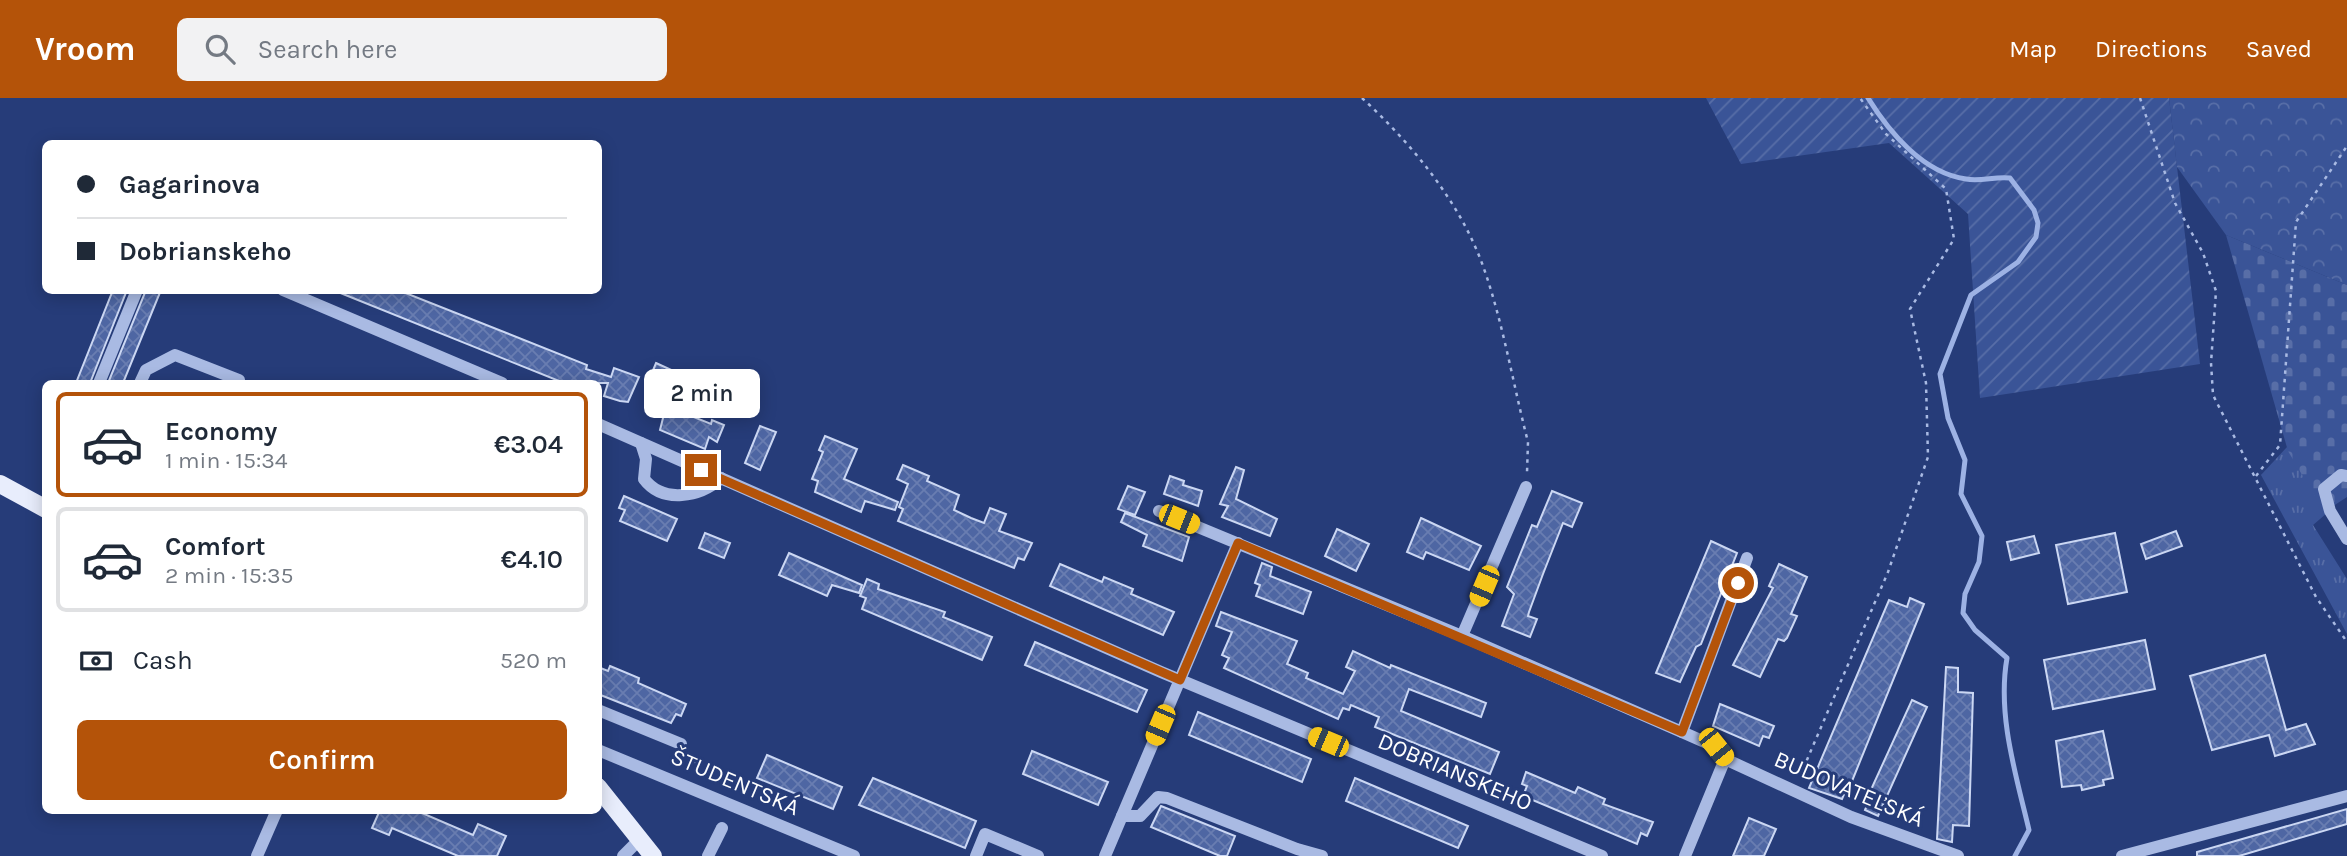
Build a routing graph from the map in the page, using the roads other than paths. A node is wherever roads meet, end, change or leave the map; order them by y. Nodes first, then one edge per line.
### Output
1 (135, 294) edge
2 (292, 294) edge
3 (100, 380) edge
4 (141, 380) edge
5 (239, 380) dead end
6 (495, 380) edge
7 (602, 426) edge
8 (641, 443) junction
9 (2347, 476) edge
10 (721, 478) junction
11 (0, 484) edge
12 (1527, 487) road end
13 (42, 507) edge
14 (1159, 511) dead end
15 (2347, 539) edge
16 (1238, 543) junction
17 (1747, 558) dead end
18 (1462, 636) junction
19 (1180, 680) junction
20 (602, 716) edge
21 (1682, 732) junction
22 (681, 744) dead end
23 (602, 752) edge
24 (1725, 760) junction
25 (602, 792) edge
26 (2347, 796) edge
27 (275, 814) edge
28 (1122, 816) junction
29 (722, 828) dead end
30 (639, 840) junction
31 (257, 856) edge
32 (623, 856) edge
33 (653, 856) edge
34 (708, 856) edge
35 (854, 856) edge
36 (976, 856) edge
37 (1038, 856) edge
38 (1105, 856) edge
39 (1322, 856) edge
40 (1602, 856) edge
41 (1685, 856) edge
42 (1958, 856) edge
43 (2122, 856) edge

1 - 3 street
2 - 6 street
4 - 5 street
7 - 8 street, DOBRIANSKEHO
8 - 10 street, DOBRIANSKEHO
8 - 10 street
9 - 15 street
10 - 19 street, DOBRIANSKEHO
11 - 13 main road
12 - 18 street
14 - 16 street, BUDOVATEĽSKÁ
16 - 18 street, BUDOVATEĽSKÁ
16 - 19 street
17 - 21 street
18 - 21 street, BUDOVATEĽSKÁ
19 - 28 street
19 - 40 street, DOBRIANSKEHO
20 - 22 street
21 - 24 street, BUDOVATEĽSKÁ
23 - 35 street, ŠTUDENTSKÁ
24 - 41 street
24 - 42 street, BUDOVATEĽSKÁ
25 - 30 main road
26 - 43 street
27 - 31 street
28 - 38 street
28 - 39 street
29 - 34 street
30 - 32 street
30 - 33 main road
36 - 37 street

